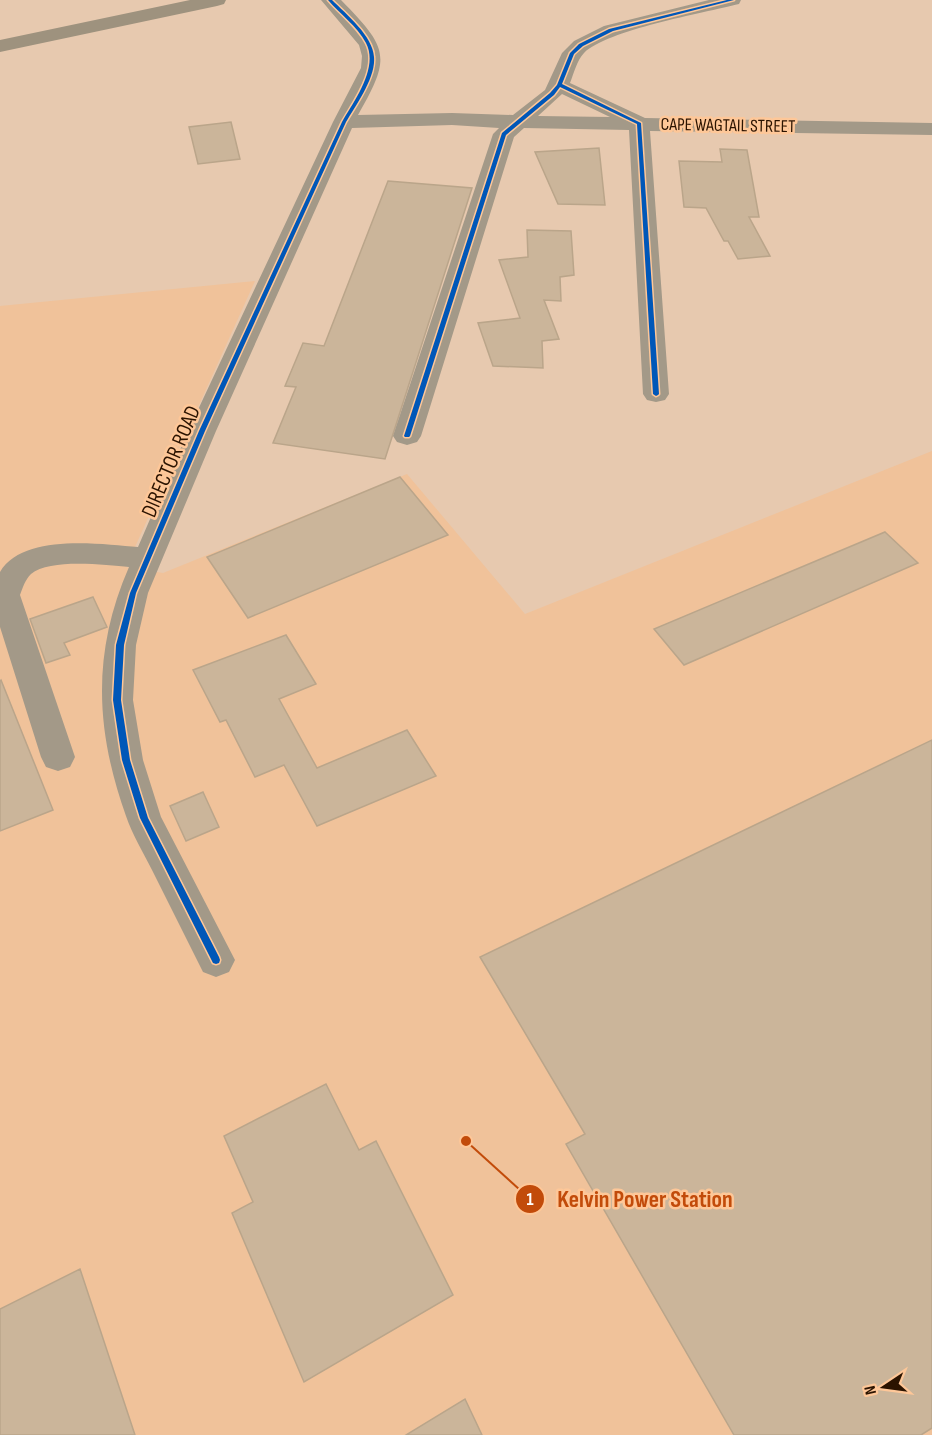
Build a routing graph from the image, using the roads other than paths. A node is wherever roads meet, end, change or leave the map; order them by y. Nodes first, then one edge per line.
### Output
1 (217, 0) edge
2 (330, 0) edge
3 (732, 0) edge
4 (0, 46) edge
5 (559, 85) junction
6 (379, 93) junction
7 (452, 119) junction
8 (344, 122) junction
9 (517, 122) junction
10 (639, 123) junction
11 (932, 129) edge
12 (656, 394) dead end
13 (407, 436) dead end
14 (148, 558) junction
15 (10, 645) edge
16 (58, 757) dead end
17 (216, 960) dead end

1 - 4 main road
2 - 6 street, DIRECTOR ROAD
3 - 5 street
5 - 9 street
5 - 10 street
6 - 7 street
6 - 8 street, DIRECTOR ROAD
7 - 8 street
7 - 9 street, CAPE WAGTAIL STREET
8 - 14 street, DIRECTOR ROAD
9 - 10 street, CAPE WAGTAIL STREET
9 - 13 street
10 - 11 street, CAPE WAGTAIL STREET
10 - 12 street
14 - 15 street
14 - 17 street, DIRECTOR ROAD
15 - 16 street

